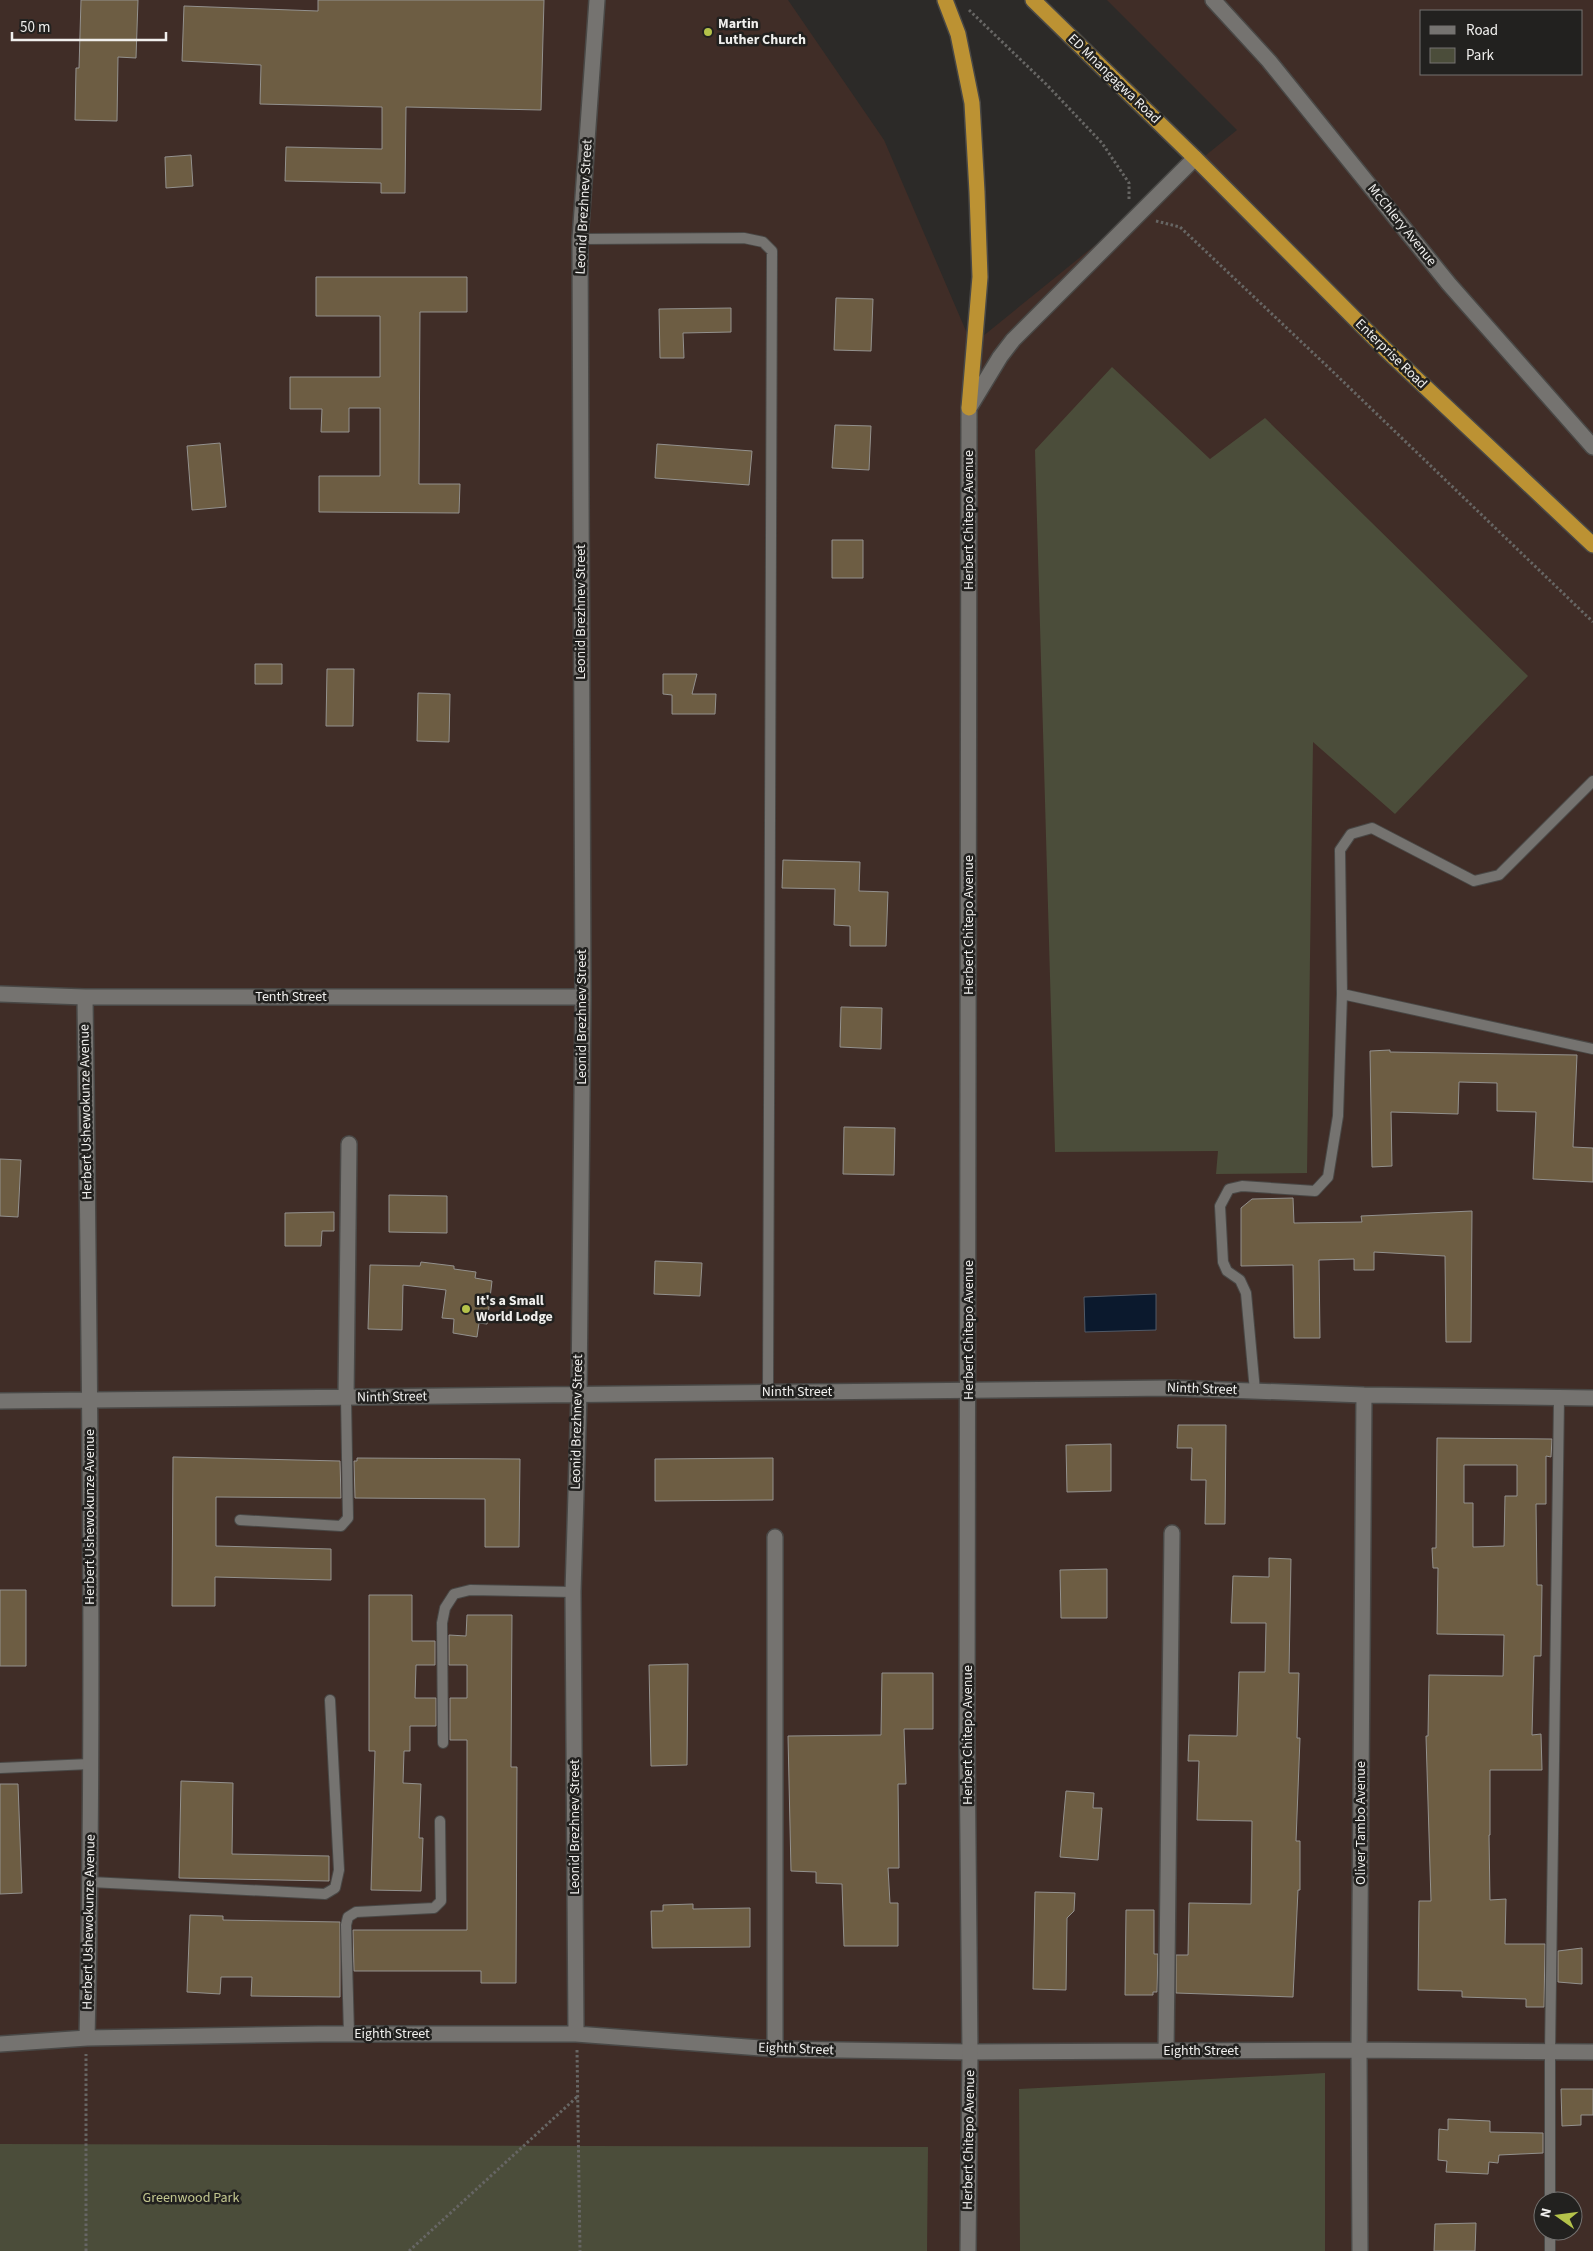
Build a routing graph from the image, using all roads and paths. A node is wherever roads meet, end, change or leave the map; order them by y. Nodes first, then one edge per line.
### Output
1 (597, 0) edge
2 (945, 0) edge
3 (1033, 0) edge
4 (1213, 0) edge
5 (965, 6) dead end
6 (1195, 158) junction
7 (1142, 211) junction
8 (580, 239) junction
9 (969, 408) junction
10 (1593, 447) edge
11 (1593, 546) edge
12 (1593, 622) edge
13 (1593, 781) edge
14 (0, 994) edge
15 (1342, 994) junction
16 (85, 997) junction
17 (582, 997) junction
18 (1593, 1049) edge
19 (349, 1144) dead end
20 (969, 1391) junction
21 (1255, 1391) junction
22 (768, 1392) junction
23 (578, 1394) junction
24 (1364, 1396) junction
25 (346, 1397) junction
26 (1559, 1398) junction
27 (1593, 1398) edge
28 (0, 1401) edge
29 (89, 1401) junction
30 (240, 1520) dead end
31 (1172, 1533) dead end
32 (775, 1537) dead end
33 (573, 1592) junction
34 (330, 1700) dead end
35 (443, 1743) dead end
36 (90, 1764) junction
37 (0, 1768) edge
38 (440, 1821) dead end
39 (91, 1882) junction
40 (349, 2034) junction
41 (576, 2034) junction
42 (87, 2038) junction
43 (0, 2044) edge
44 (775, 2049) junction
45 (1359, 2050) junction
46 (1166, 2051) junction
47 (970, 2052) junction
48 (1593, 2052) edge
49 (1550, 2053) junction
50 (578, 2096) junction
51 (1550, 2191) edge
52 (86, 2251) edge
53 (409, 2251) edge
54 (580, 2251) edge
55 (968, 2251) edge
56 (1360, 2251) edge

1 - 8 street, Leonid Brezhnev Street
2 - 9 highway
3 - 6 highway, ED Mnangagwa Road
4 - 10 street, McChlery Avenue
5 - 7 path
6 - 7 street
6 - 11 highway, Enterprise Road
7 - 9 street
7 - 12 path
8 - 17 street, Leonid Brezhnev Street
8 - 22 lane
9 - 20 street, Herbert Chitepo Avenue
13 - 15 lane
14 - 16 street, Tenth Street
15 - 18 lane
15 - 21 lane
16 - 17 street, Tenth Street
16 - 29 street, Herbert Ushewokunze Avenue
17 - 23 street, Leonid Brezhnev Street
19 - 25 street
20 - 21 street, Ninth Street
20 - 22 street, Ninth Street
20 - 47 street, Herbert Chitepo Avenue
21 - 24 street, Ninth Street
22 - 23 street, Ninth Street
23 - 25 street, Ninth Street
23 - 33 street, Leonid Brezhnev Street
24 - 26 street, Ninth Street
24 - 45 street, Oliver Tambo Avenue
25 - 29 street, Ninth Street
25 - 30 lane
26 - 27 street, Ninth Street
26 - 49 lane
28 - 29 street, Ninth Street
29 - 36 street, Herbert Ushewokunze Avenue
31 - 46 street
32 - 44 street
33 - 35 lane
33 - 41 street, Leonid Brezhnev Street
34 - 39 lane
36 - 37 lane
36 - 39 street, Herbert Ushewokunze Avenue
38 - 40 lane
39 - 42 street, Herbert Ushewokunze Avenue
40 - 41 street, Eighth Street
40 - 42 street, Eighth Street
41 - 44 street, Eighth Street
41 - 50 path
42 - 43 street, Eighth Street
42 - 52 path
44 - 47 street, Eighth Street
45 - 46 street, Eighth Street
45 - 49 street, Eighth Street
45 - 56 street, Oliver Tambo Avenue
46 - 47 street, Eighth Street
47 - 55 street, Herbert Chitepo Avenue
48 - 49 street, Eighth Street
49 - 51 lane
50 - 53 path
50 - 54 path

